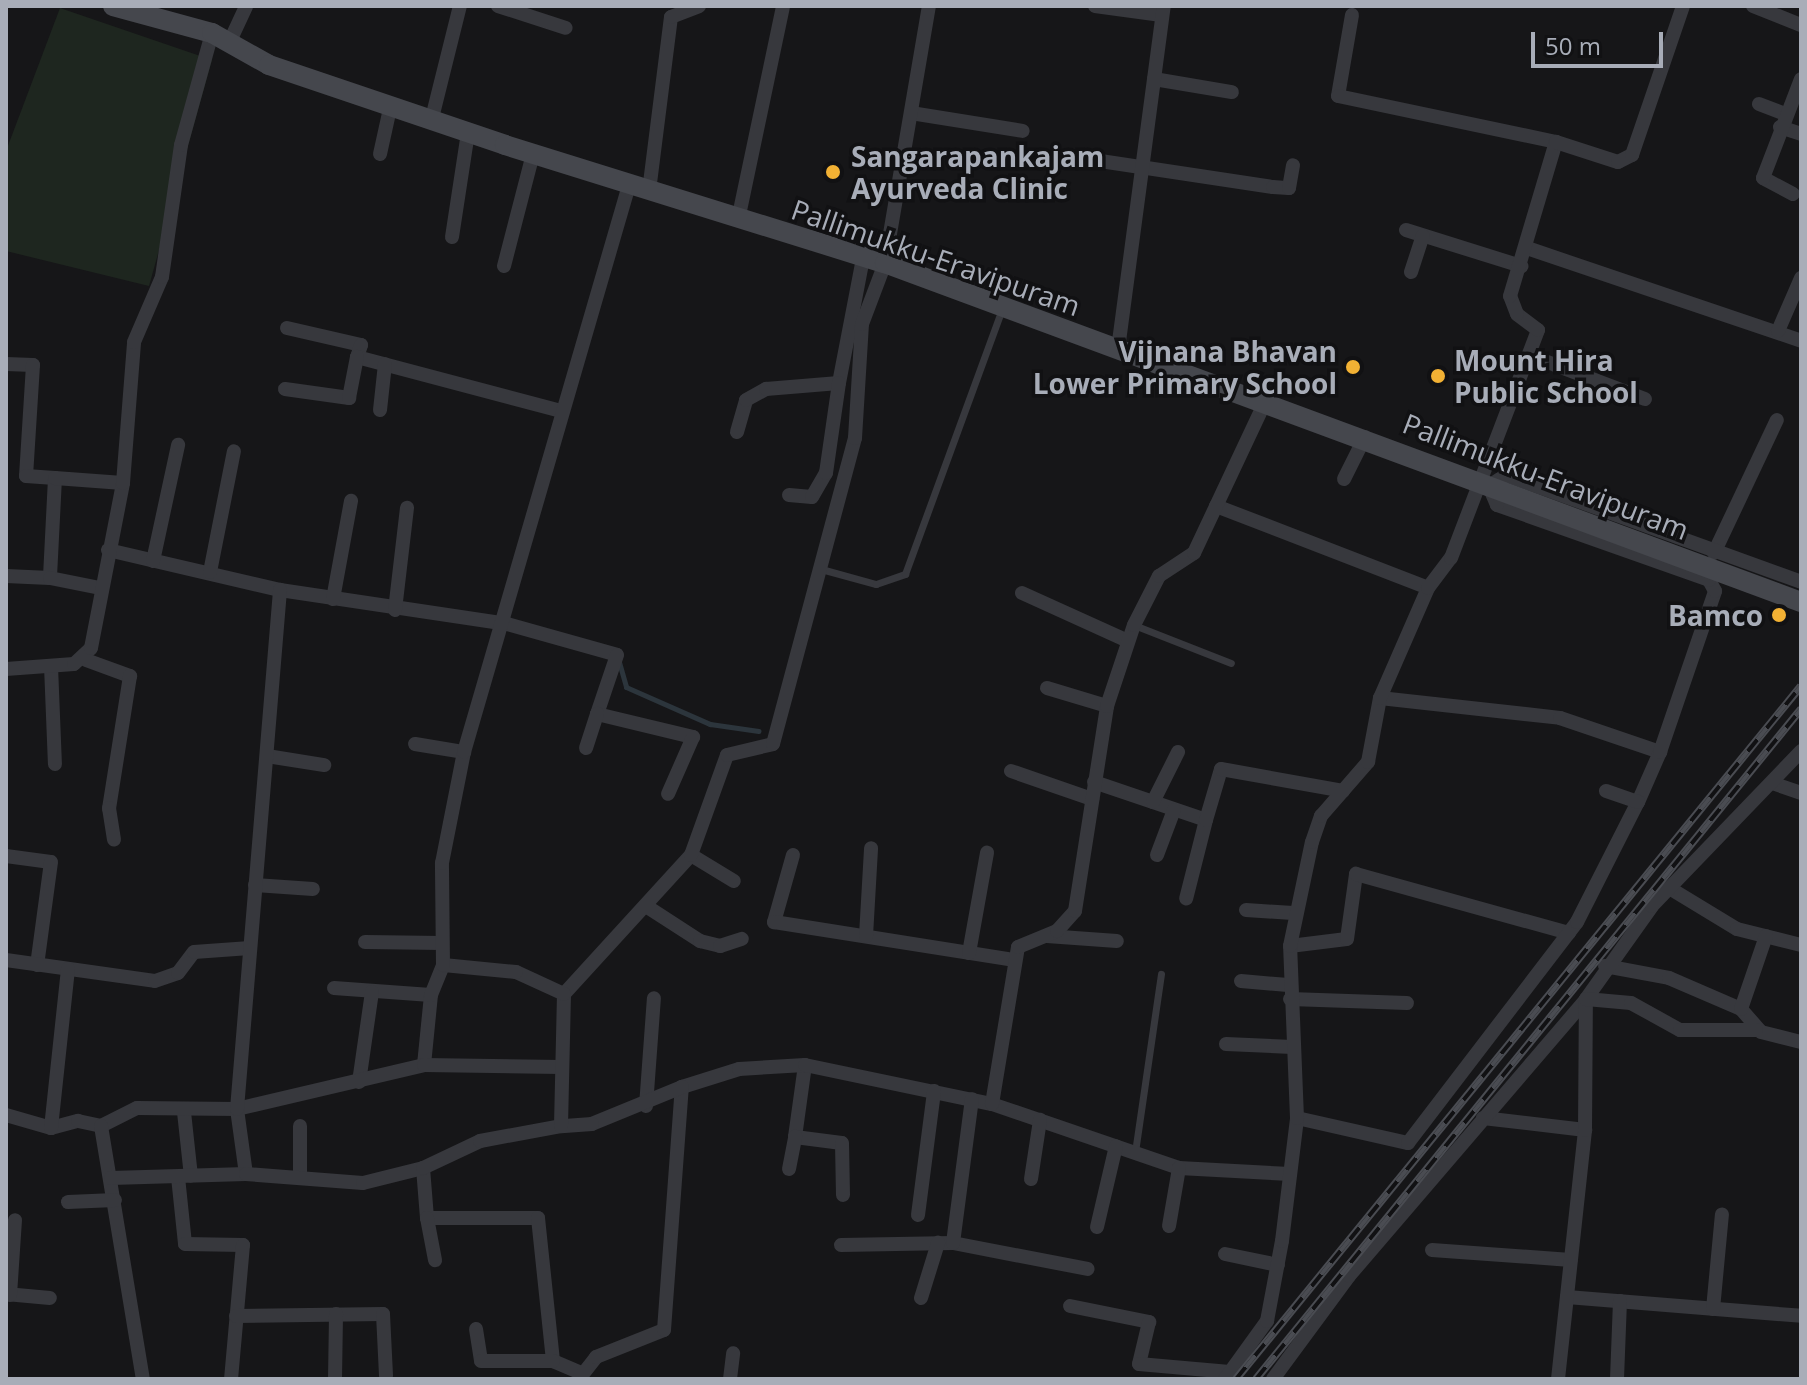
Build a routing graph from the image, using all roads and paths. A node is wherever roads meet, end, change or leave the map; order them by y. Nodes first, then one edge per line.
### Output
1 (113, 6) edge
2 (246, 6) edge
3 (460, 6) edge
4 (498, 6) edge
5 (699, 6) edge
6 (783, 6) edge
7 (929, 6) edge
8 (1095, 6) edge
9 (1683, 6) edge
10 (1753, 6) edge
11 (1163, 10) edge
12 (1352, 15) dead end
13 (1801, 25) edge
14 (566, 28) dead end
15 (221, 37) junction
16 (1154, 79) junction
17 (1801, 79) edge
18 (1232, 92) dead end
19 (391, 104) junction
20 (1759, 104) dead end
21 (911, 113) junction
22 (432, 118) junction
23 (1783, 121) junction
24 (1023, 131) dead end
25 (468, 133) junction
26 (1801, 134) edge
27 (1556, 142) junction
28 (380, 154) dead end
29 (533, 154) junction
30 (1074, 157) dead end
31 (1293, 165) dead end
32 (1143, 167) junction
33 (639, 188) junction
34 (1793, 194) dead end
35 (738, 220) junction
36 (1406, 230) dead end
37 (1423, 236) junction
38 (452, 237) dead end
39 (1527, 248) junction
40 (863, 258) junction
41 (885, 263) junction
42 (504, 266) dead end
43 (1521, 266) junction
44 (1411, 272) dead end
45 (1801, 278) edge
46 (1001, 311) junction
47 (287, 328) dead end
48 (1778, 331) junction
49 (1801, 341) edge
50 (1118, 349) junction
51 (1529, 355) junction
52 (357, 357) junction
53 (6, 364) edge
54 (385, 364) junction
55 (839, 383) junction
56 (285, 389) dead end
57 (1645, 399) dead end
58 (1266, 400) junction
59 (380, 410) dead end
60 (562, 411) junction
61 (1777, 420) dead end
62 (737, 432) dead end
63 (1365, 437) junction
64 (178, 445) dead end
65 (234, 451) dead end
66 (55, 478) junction
67 (1344, 479) dead end
68 (123, 483) junction
69 (1490, 487) junction
70 (789, 495) dead end
71 (351, 501) dead end
72 (1216, 506) junction
73 (407, 508) dead end
74 (108, 550) junction
75 (1714, 553) junction
76 (153, 561) junction
77 (821, 569) junction
78 (210, 572) junction
79 (6, 576) edge
80 (50, 578) junction
81 (1801, 582) edge
82 (100, 588) junction
83 (1428, 588) junction
84 (280, 590) junction
85 (1022, 593) dead end
86 (333, 599) junction
87 (1801, 602) edge
88 (395, 610) junction
89 (507, 624) junction
90 (1134, 625) junction
91 (1128, 641) junction
92 (86, 660) junction
93 (1231, 663) dead end
94 (51, 666) junction
95 (6, 669) edge
96 (1047, 688) dead end
97 (1380, 698) junction
98 (1107, 706) junction
99 (597, 714) junction
100 (415, 744) dead end
101 (586, 748) dead end
102 (1801, 751) edge
103 (464, 752) junction
104 (1178, 752) dead end
105 (1660, 752) junction
106 (267, 756) junction
107 (55, 764) dead end
108 (324, 765) dead end
109 (1011, 771) dead end
110 (1094, 782) junction
111 (1775, 784) junction
112 (1343, 791) junction
113 (1606, 791) dead end
114 (1801, 793) edge
115 (668, 794) dead end
116 (1092, 799) junction
117 (1153, 802) junction
118 (1638, 802) junction
119 (1174, 810) junction
120 (1206, 820) junction
121 (114, 840) dead end
122 (871, 848) dead end
123 (987, 853) dead end
124 (691, 855) junction
125 (793, 855) dead end
126 (1157, 855) dead end
127 (6, 856) edge
128 (734, 881) dead end
129 (255, 885) junction
130 (313, 889) dead end
131 (1671, 889) junction
132 (1186, 899) dead end
133 (649, 908) junction
134 (1246, 910) dead end
135 (1293, 913) junction
136 (1569, 933) junction
137 (866, 936) junction
138 (1043, 936) junction
139 (1766, 936) junction
140 (742, 939) dead end
141 (1117, 941) dead end
142 (365, 942) dead end
143 (442, 943) junction
144 (1801, 945) edge
145 (1290, 946) junction
146 (250, 948) junction
147 (969, 953) junction
148 (6, 960) edge
149 (1015, 960) junction
150 (37, 965) junction
151 (443, 965) junction
152 (1605, 966) junction
153 (68, 969) junction
154 (1161, 974) dead end
155 (1241, 981) dead end
156 (334, 988) dead end
157 (372, 992) junction
158 (1289, 992) junction
159 (564, 994) junction
160 (431, 995) junction
161 (654, 998) dead end
162 (1586, 999) junction
163 (1407, 1003) dead end
164 (1741, 1009) junction
165 (1756, 1030) junction
166 (1801, 1042) edge
167 (1226, 1044) dead end
168 (1292, 1047) junction
169 (424, 1065) junction
170 (805, 1065) junction
171 (561, 1067) junction
172 (359, 1082) junction
173 (682, 1087) junction
174 (934, 1091) junction
175 (972, 1099) junction
176 (992, 1104) junction
177 (646, 1106) junction
178 (237, 1109) junction
179 (184, 1112) junction
180 (1297, 1118) junction
181 (1483, 1118) junction
182 (7, 1119) edge
183 (1040, 1120) junction
184 (101, 1126) junction
185 (300, 1126) dead end
186 (561, 1126) junction
187 (51, 1128) junction
188 (1585, 1130) junction
189 (795, 1137) junction
190 (1116, 1146) junction
191 (1135, 1152) junction
192 (423, 1168) junction
193 (1179, 1168) junction
194 (789, 1169) dead end
195 (246, 1174) junction
196 (1290, 1174) junction
197 (184, 1177) junction
198 (300, 1177) junction
199 (111, 1178) junction
200 (1031, 1179) dead end
201 (843, 1195) dead end
202 (115, 1200) junction
203 (68, 1202) dead end
204 (1722, 1214) dead end
205 (918, 1215) dead end
206 (427, 1218) junction
207 (15, 1220) dead end
208 (1169, 1226) dead end
209 (1097, 1227) dead end
210 (945, 1243) junction
211 (841, 1245) dead end
212 (1432, 1250) dead end
213 (1225, 1254) dead end
214 (435, 1260) dead end
215 (1571, 1260) junction
216 (1278, 1265) junction
217 (1088, 1269) dead end
218 (8, 1294) edge
219 (1567, 1297) junction
220 (50, 1298) dead end
221 (921, 1298) dead end
222 (1620, 1301) junction
223 (1070, 1306) dead end
224 (1713, 1309) junction
225 (336, 1314) junction
226 (236, 1316) junction
227 (1801, 1316) edge
228 (476, 1329) dead end
229 (733, 1353) dead end
230 (553, 1361) junction
231 (386, 1376) dead end
232 (579, 1376) edge
233 (1228, 1376) edge
234 (143, 1379) edge
235 (231, 1379) edge
236 (335, 1379) edge
237 (730, 1379) edge
238 (1273, 1379) edge
239 (1558, 1379) edge
240 (1617, 1379) edge

1 - 15 main road, Pallimukku-Eravipuram
2 - 15 street
3 - 22 street
4 - 14 street
5 - 33 street
6 - 35 street
7 - 21 street
8 - 11 street
9 - 27 street
10 - 13 street
11 - 16 street
12 - 27 street
15 - 19 main road, Pallimukku-Eravipuram
15 - 68 street
16 - 18 street
16 - 32 street
17 - 23 street
19 - 22 main road, Pallimukku-Eravipuram
19 - 28 street
20 - 23 street
21 - 24 street
21 - 41 street
22 - 25 main road, Pallimukku-Eravipuram
23 - 26 street
23 - 34 street
25 - 29 main road, Pallimukku-Eravipuram
25 - 38 street
27 - 39 street
29 - 33 main road, Pallimukku-Eravipuram
29 - 42 street
30 - 32 street
31 - 32 street
32 - 50 street
33 - 35 main road, Pallimukku-Eravipuram
33 - 60 street
35 - 40 main road, Pallimukku-Eravipuram
36 - 37 street
37 - 43 street
37 - 44 street
39 - 43 street
39 - 48 street
40 - 41 main road, Pallimukku-Eravipuram
40 - 55 street
41 - 46 main road, Pallimukku-Eravipuram
41 - 77 street
43 - 51 street
45 - 48 street
46 - 50 main road, Pallimukku-Eravipuram
46 - 77 lane
47 - 52 street
48 - 49 street
50 - 58 main road, Pallimukku-Eravipuram
51 - 57 street
51 - 69 street
52 - 54 street
52 - 56 street
53 - 66 street
54 - 59 street
54 - 60 street
55 - 62 street
55 - 70 street
58 - 63 main road, Pallimukku-Eravipuram
58 - 72 street
60 - 89 street
61 - 75 street
63 - 67 street
63 - 69 main road, Pallimukku-Eravipuram
64 - 76 street
65 - 78 street
66 - 68 street
66 - 80 street
68 - 74 street
69 - 75 street
69 - 83 street
69 - 87 main road, Pallimukku-Eravipuram
69 - 105 street
71 - 86 street
72 - 83 street
72 - 90 street
73 - 88 street
74 - 76 street
74 - 82 street
75 - 81 street
76 - 78 street
77 - 124 street
78 - 84 street
79 - 80 street
80 - 82 street
82 - 92 street
83 - 97 street
84 - 86 street
84 - 106 street
85 - 91 street
86 - 88 street
88 - 89 street
89 - 99 street
89 - 103 street
90 - 91 street
90 - 93 lane
91 - 98 street
92 - 94 street
92 - 121 street
94 - 95 street
94 - 107 street
96 - 98 street
97 - 105 street
97 - 112 street
98 - 110 street
99 - 101 street
99 - 115 street
100 - 103 street
102 - 111 street
103 - 143 street
104 - 117 street
105 - 118 street
106 - 108 street
106 - 129 street
109 - 116 street
110 - 116 street
110 - 117 street
111 - 114 street
111 - 131 street
112 - 120 street
112 - 135 street
113 - 118 street
116 - 138 street
117 - 119 street
118 - 136 street
119 - 120 street
119 - 126 street
120 - 132 street
122 - 137 street
123 - 147 street
124 - 128 street
124 - 133 street
125 - 137 street
127 - 150 street
129 - 130 street
129 - 146 street
131 - 139 street
131 - 152 street
133 - 140 street
133 - 159 street
134 - 135 street
135 - 145 street
136 - 145 street
136 - 180 street
137 - 147 street
138 - 141 street
138 - 149 street
139 - 144 street
139 - 164 street
142 - 143 street
143 - 151 street
145 - 158 street
146 - 153 street
146 - 178 street
147 - 149 street
148 - 150 street
149 - 176 street
150 - 153 street
151 - 159 street
151 - 160 street
152 - 162 street
152 - 164 street
153 - 187 street
154 - 191 lane
155 - 158 street
156 - 157 street
157 - 160 street
157 - 172 street
158 - 163 street
158 - 168 street
159 - 171 street
160 - 169 street
161 - 177 street
162 - 165 street
162 - 181 street
162 - 188 street
164 - 165 street
165 - 166 street
167 - 168 street
168 - 180 street
169 - 171 street
169 - 172 street
170 - 173 street
170 - 174 street
170 - 189 street
171 - 186 street
172 - 178 street
173 - 177 street
173 - 232 street
174 - 175 street
174 - 205 street
175 - 176 street
175 - 210 street
176 - 183 street
177 - 186 street
178 - 179 street
178 - 195 street
179 - 184 street
179 - 197 street
180 - 196 street
181 - 188 street
181 - 238 street
182 - 187 street
183 - 190 street
183 - 200 street
184 - 187 street
184 - 199 street
185 - 198 street
186 - 192 street
188 - 215 street
189 - 194 street
189 - 201 street
190 - 191 street
190 - 209 street
191 - 193 street
192 - 198 street
192 - 206 street
193 - 196 street
193 - 208 street
195 - 197 street
195 - 198 street
196 - 216 street
197 - 199 street
197 - 226 street
199 - 202 street
202 - 203 street
202 - 234 street
204 - 224 street
206 - 214 street
206 - 230 street
207 - 218 street
210 - 211 street
210 - 217 street
210 - 221 street
212 - 215 street
213 - 216 street
215 - 219 street
216 - 233 street
218 - 220 street
219 - 222 street
219 - 239 street
222 - 224 street
222 - 240 street
223 - 233 street
224 - 227 street
225 - 226 street
225 - 231 street
225 - 236 street
226 - 235 street
228 - 230 street
229 - 237 street
230 - 232 street

